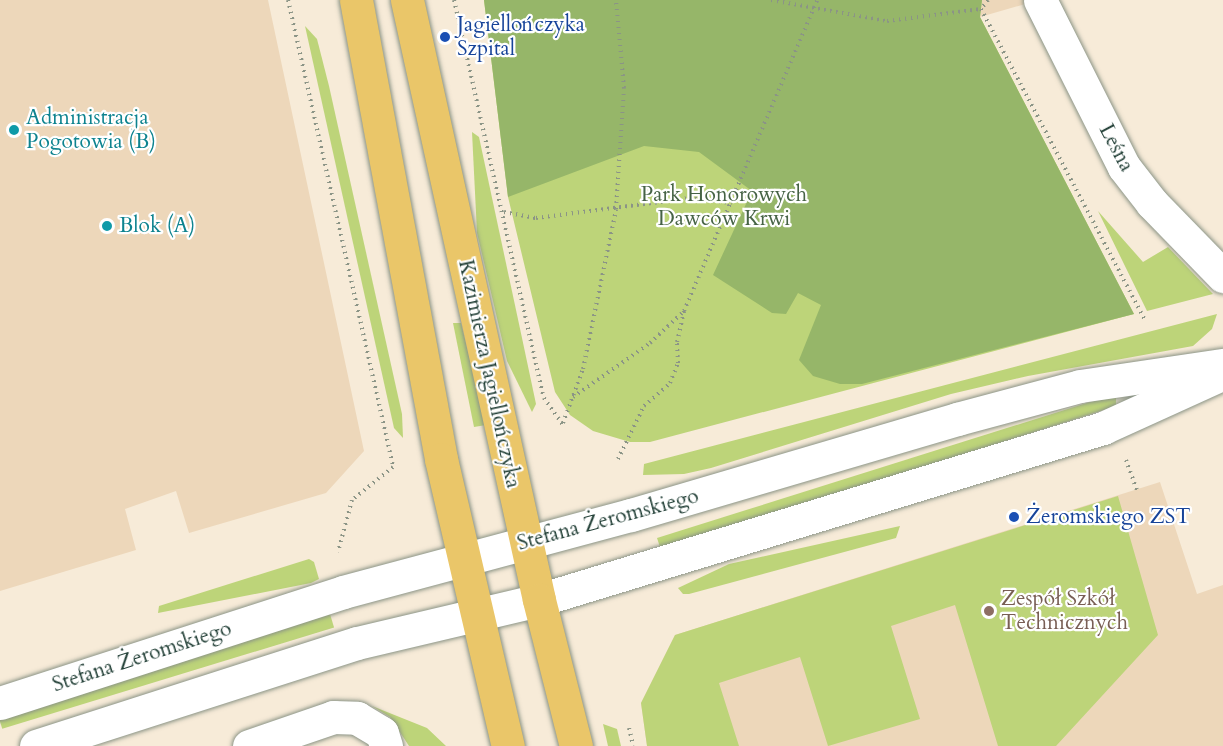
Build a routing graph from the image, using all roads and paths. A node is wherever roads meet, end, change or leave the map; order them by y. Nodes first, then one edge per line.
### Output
1 (288, 0) edge
2 (356, 0) edge
3 (407, 0) edge
4 (454, 0) edge
5 (616, 0) edge
6 (771, 0) edge
7 (817, 0) edge
8 (988, 0) edge
9 (1040, 0) edge
10 (814, 8) junction
11 (981, 9) junction
12 (732, 203) junction
13 (616, 209) junction
14 (504, 212) junction
15 (1223, 276) edge
16 (684, 311) junction
17 (1145, 320) dead end
18 (1223, 365) edge
19 (1223, 373) edge
20 (573, 397) junction
21 (618, 459) dead end
22 (1126, 459) dead end
23 (1137, 490) dead end
24 (526, 543) junction
25 (463, 559) junction
26 (343, 592) junction
27 (539, 600) junction
28 (477, 615) junction
29 (0, 703) edge
30 (629, 728) dead end
31 (36, 746) edge
32 (249, 746) edge
33 (386, 746) edge
34 (508, 746) edge
35 (576, 746) edge
36 (633, 746) edge

1 - 26 path
2 - 25 main road
3 - 24 main road, Kazimierza Jagiellończyka
4 - 14 path
5 - 13 path
6 - 10 path
7 - 10 path
8 - 11 path
9 - 15 street, Leśna
10 - 11 path
10 - 12 path
11 - 17 path
12 - 13 path
12 - 16 path
13 - 14 path
13 - 20 path
14 - 20 path
16 - 20 path
16 - 21 path
18 - 24 street, Stefana Żeromskiego
19 - 27 street
22 - 23 path
24 - 25 street, Stefana Żeromskiego
24 - 27 main road, Kazimierza Jagiellończyka
25 - 26 street, Stefana Żeromskiego
25 - 28 main road
26 - 29 street, Stefana Żeromskiego
27 - 28 street
27 - 35 main road, Kazimierza Jagiellończyka
28 - 31 street
28 - 34 main road
30 - 36 path
32 - 33 street

